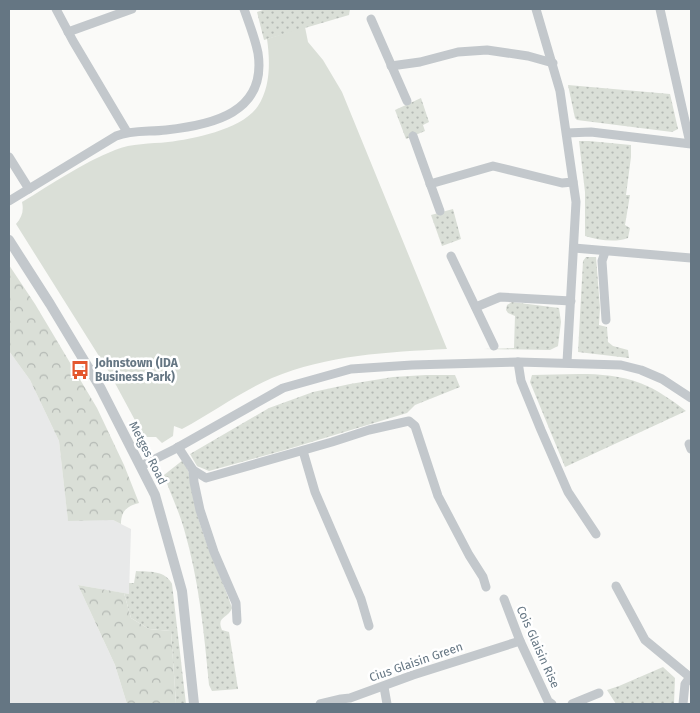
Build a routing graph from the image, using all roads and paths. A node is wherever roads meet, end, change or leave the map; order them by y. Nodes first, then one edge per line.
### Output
1 (56, 9) edge
2 (132, 9) edge
3 (244, 9) edge
4 (536, 9) edge
5 (660, 9) edge
6 (371, 19) dead end
7 (68, 32) junction
8 (553, 63) junction
9 (392, 66) junction
10 (407, 101) dead end
11 (127, 132) junction
12 (567, 133) junction
13 (413, 136) dead end
14 (690, 143) edge
15 (9, 157) edge
16 (573, 182) junction
17 (430, 184) junction
18 (29, 189) junction
19 (9, 201) edge
20 (440, 211) dead end
21 (9, 240) edge
22 (574, 248) junction
23 (605, 252) junction
24 (451, 256) dead end
25 (691, 258) edge
26 (571, 302) junction
27 (476, 307) junction
28 (606, 320) dead end
29 (494, 346) dead end
30 (518, 362) junction
31 (567, 362) junction
32 (691, 398) edge
33 (178, 447) junction
34 (303, 451) junction
35 (141, 466) junction
36 (193, 470) junction
37 (596, 534) dead end
38 (616, 586) dead end
39 (486, 587) dead end
40 (504, 600) dead end
41 (237, 621) dead end
42 (369, 626) dead end
43 (520, 641) junction
44 (690, 677) edge
45 (384, 687) junction
46 (600, 693) dead end
47 (350, 701) edge
48 (194, 704) edge
49 (320, 704) edge
50 (387, 704) edge
51 (552, 704) edge
52 (572, 704) edge
53 (683, 704) edge

1 - 7 street
2 - 7 street
3 - 11 street
4 - 8 street
5 - 14 street
6 - 9 street
7 - 11 street
8 - 9 street
8 - 12 street
9 - 10 street
11 - 18 street
12 - 14 street
12 - 16 street
13 - 17 street
15 - 18 street
16 - 17 street
16 - 22 street
17 - 20 street
18 - 19 street
21 - 35 street, Metges Road
22 - 23 street
22 - 26 street
23 - 25 street
23 - 28 street
24 - 27 street
26 - 27 street
26 - 31 street
27 - 29 street
30 - 31 street
30 - 33 street
30 - 37 street
31 - 32 street
33 - 35 street
33 - 36 street
34 - 36 street
34 - 39 street
34 - 42 street
35 - 48 street, Metges Road
36 - 41 street
38 - 44 street
40 - 43 street, Cois Glaisin Rise
43 - 45 street, Cius Glaisin Green
43 - 51 street, Cois Glaisin Rise
44 - 53 street
45 - 47 street, Cius Glaisin Green
45 - 50 street
46 - 52 street
47 - 49 street, Cius Glaisin Green

